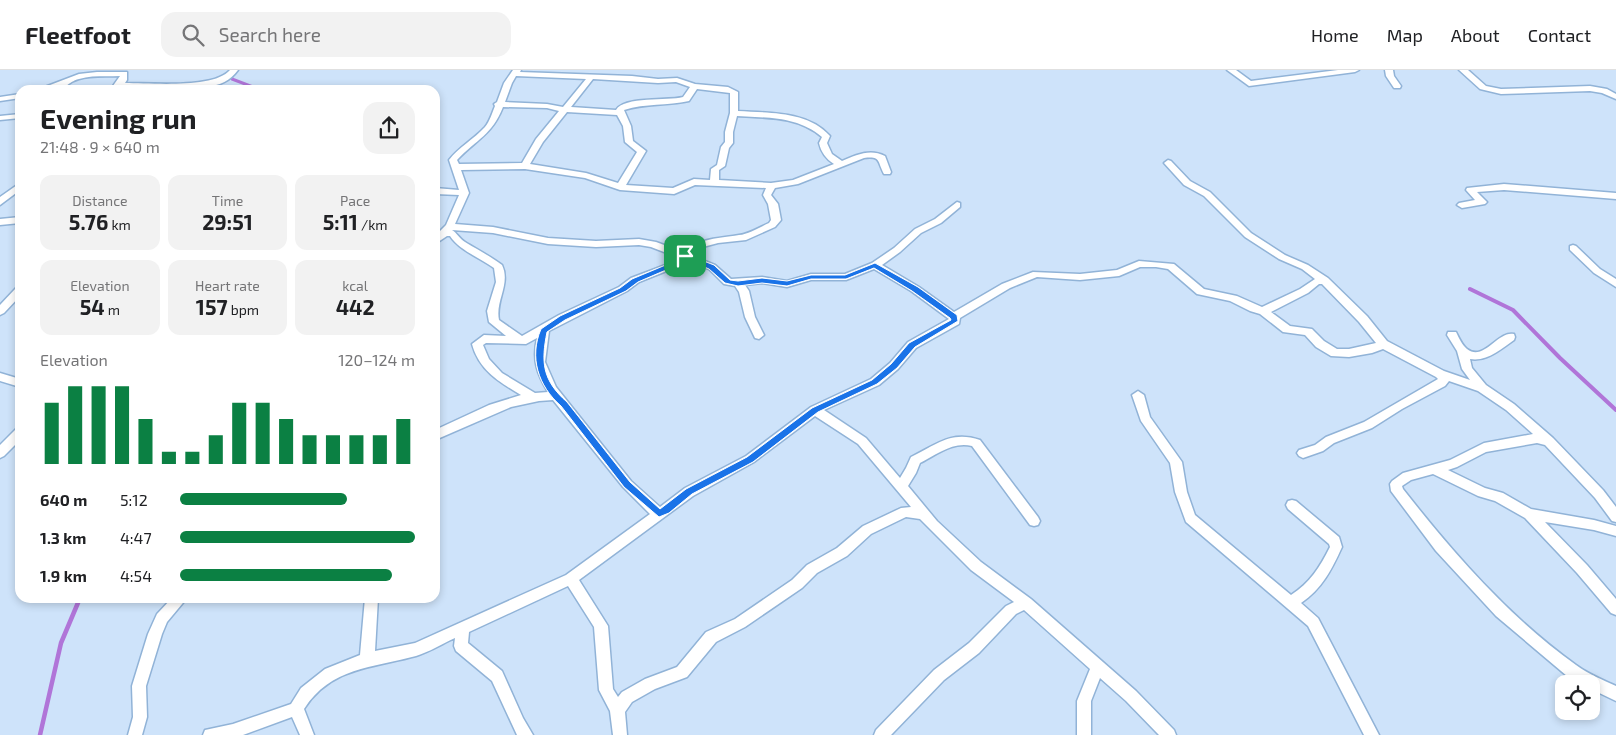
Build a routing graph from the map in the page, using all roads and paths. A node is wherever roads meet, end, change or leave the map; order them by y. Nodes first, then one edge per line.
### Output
1 (234, 70) edge
2 (1231, 70) edge
3 (1355, 70) edge
4 (1389, 70) edge
5 (1463, 70) edge
6 (517, 72) edge
7 (632, 74) edge
8 (591, 76) junction
9 (64, 85) edge
10 (119, 85) edge
11 (208, 85) edge
12 (694, 86) junction
13 (1397, 86) dead end
14 (1614, 94) edge
15 (15, 97) edge
16 (0, 99) edge
17 (498, 104) junction
18 (563, 110) junction
19 (620, 113) junction
20 (734, 113) junction
21 (15, 116) edge
22 (0, 118) edge
23 (841, 164) junction
24 (1168, 164) dead end
25 (525, 166) junction
26 (455, 167) junction
27 (887, 172) dead end
28 (714, 183) junction
29 (771, 186) junction
30 (620, 187) junction
31 (15, 190) edge
32 (440, 191) edge
33 (464, 193) junction
34 (1616, 196) edge
35 (0, 202) edge
36 (958, 205) dead end
37 (1462, 205) dead end
38 (15, 220) edge
39 (0, 222) edge
40 (449, 230) junction
41 (440, 237) edge
42 (1573, 248) dead end
43 (672, 251) junction
44 (685, 256) junction
45 (671, 266) junction
46 (875, 266) junction
47 (1324, 280) junction
48 (738, 284) junction
49 (1616, 284) edge
50 (15, 295) edge
51 (0, 311) edge
52 (1263, 311) junction
53 (954, 317) junction
54 (544, 330) junction
55 (759, 335) dead end
56 (1452, 335) dead end
57 (1510, 337) dead end
58 (520, 340) junction
59 (1383, 344) junction
60 (1462, 351) junction
61 (1440, 374) junction
62 (0, 377) edge
63 (15, 382) edge
64 (510, 382) junction
65 (1482, 388) junction
66 (1138, 395) dead end
67 (555, 396) junction
68 (533, 397) junction
69 (507, 403) junction
70 (815, 410) junction
71 (440, 433) edge
72 (15, 437) edge
73 (1549, 441) junction
74 (0, 453) edge
75 (1303, 453) dead end
76 (1434, 469) junction
77 (901, 486) junction
78 (1292, 505) dead end
79 (659, 514) junction
80 (924, 514) junction
81 (1529, 514) junction
82 (1616, 517) edge
83 (1034, 521) dead end
84 (1616, 531) edge
85 (571, 579) junction
86 (1291, 602) junction
87 (176, 603) edge
88 (371, 603) edge
89 (1026, 603) junction
90 (1616, 609) edge
91 (462, 628) junction
92 (367, 659) junction
93 (1098, 667) junction
94 (1616, 694) edge
95 (296, 709) junction
96 (616, 710) junction
97 (887, 733) edge
98 (135, 735) edge
99 (210, 735) edge
100 (307, 735) edge
101 (526, 735) edge
102 (620, 735) edge
103 (1084, 735) edge
104 (1169, 735) edge
105 (1372, 735) edge

1 - 11 street
2 - 3 street
4 - 13 street
5 - 14 street
6 - 8 street
6 - 17 street
7 - 8 street
7 - 12 street
8 - 18 street
9 - 10 street
12 - 19 street
12 - 20 street
15 - 16 street
17 - 18 street
17 - 26 street
18 - 19 street
18 - 25 street
19 - 30 street
20 - 23 street
20 - 28 street
21 - 22 street
23 - 27 street
23 - 29 street
24 - 47 street
25 - 26 street
25 - 30 street
26 - 33 street
28 - 29 street
28 - 30 street
29 - 44 street
31 - 35 street
32 - 33 street
33 - 40 street
34 - 37 street
36 - 46 street
38 - 39 street
40 - 41 street
40 - 43 street
40 - 58 street
42 - 49 street
43 - 44 street
43 - 45 street
44 - 45 street
44 - 48 street
45 - 54 street
46 - 48 street
46 - 53 street
47 - 52 street
47 - 59 street
48 - 55 street
50 - 51 street
52 - 53 street
52 - 59 street
53 - 70 street
54 - 58 street
54 - 67 street
56 - 60 street
57 - 60 street
58 - 64 street
59 - 61 street
60 - 65 street
61 - 65 street
61 - 75 street
62 - 63 street
64 - 68 street
64 - 69 street
65 - 73 street
66 - 86 street
67 - 68 street
67 - 79 street
68 - 69 street
69 - 71 street
70 - 77 street
70 - 79 street
72 - 74 street
73 - 76 street
73 - 82 street
76 - 81 street
76 - 94 street
77 - 80 street
77 - 83 street
78 - 86 street
79 - 85 street
80 - 89 street
80 - 96 street
81 - 84 street
81 - 90 street
85 - 91 street
85 - 96 street
86 - 105 street
87 - 98 street
88 - 92 street
89 - 93 street
89 - 97 street
91 - 92 street
91 - 101 street
92 - 95 street
93 - 103 street
93 - 104 street
95 - 99 street
95 - 100 street
96 - 102 street

